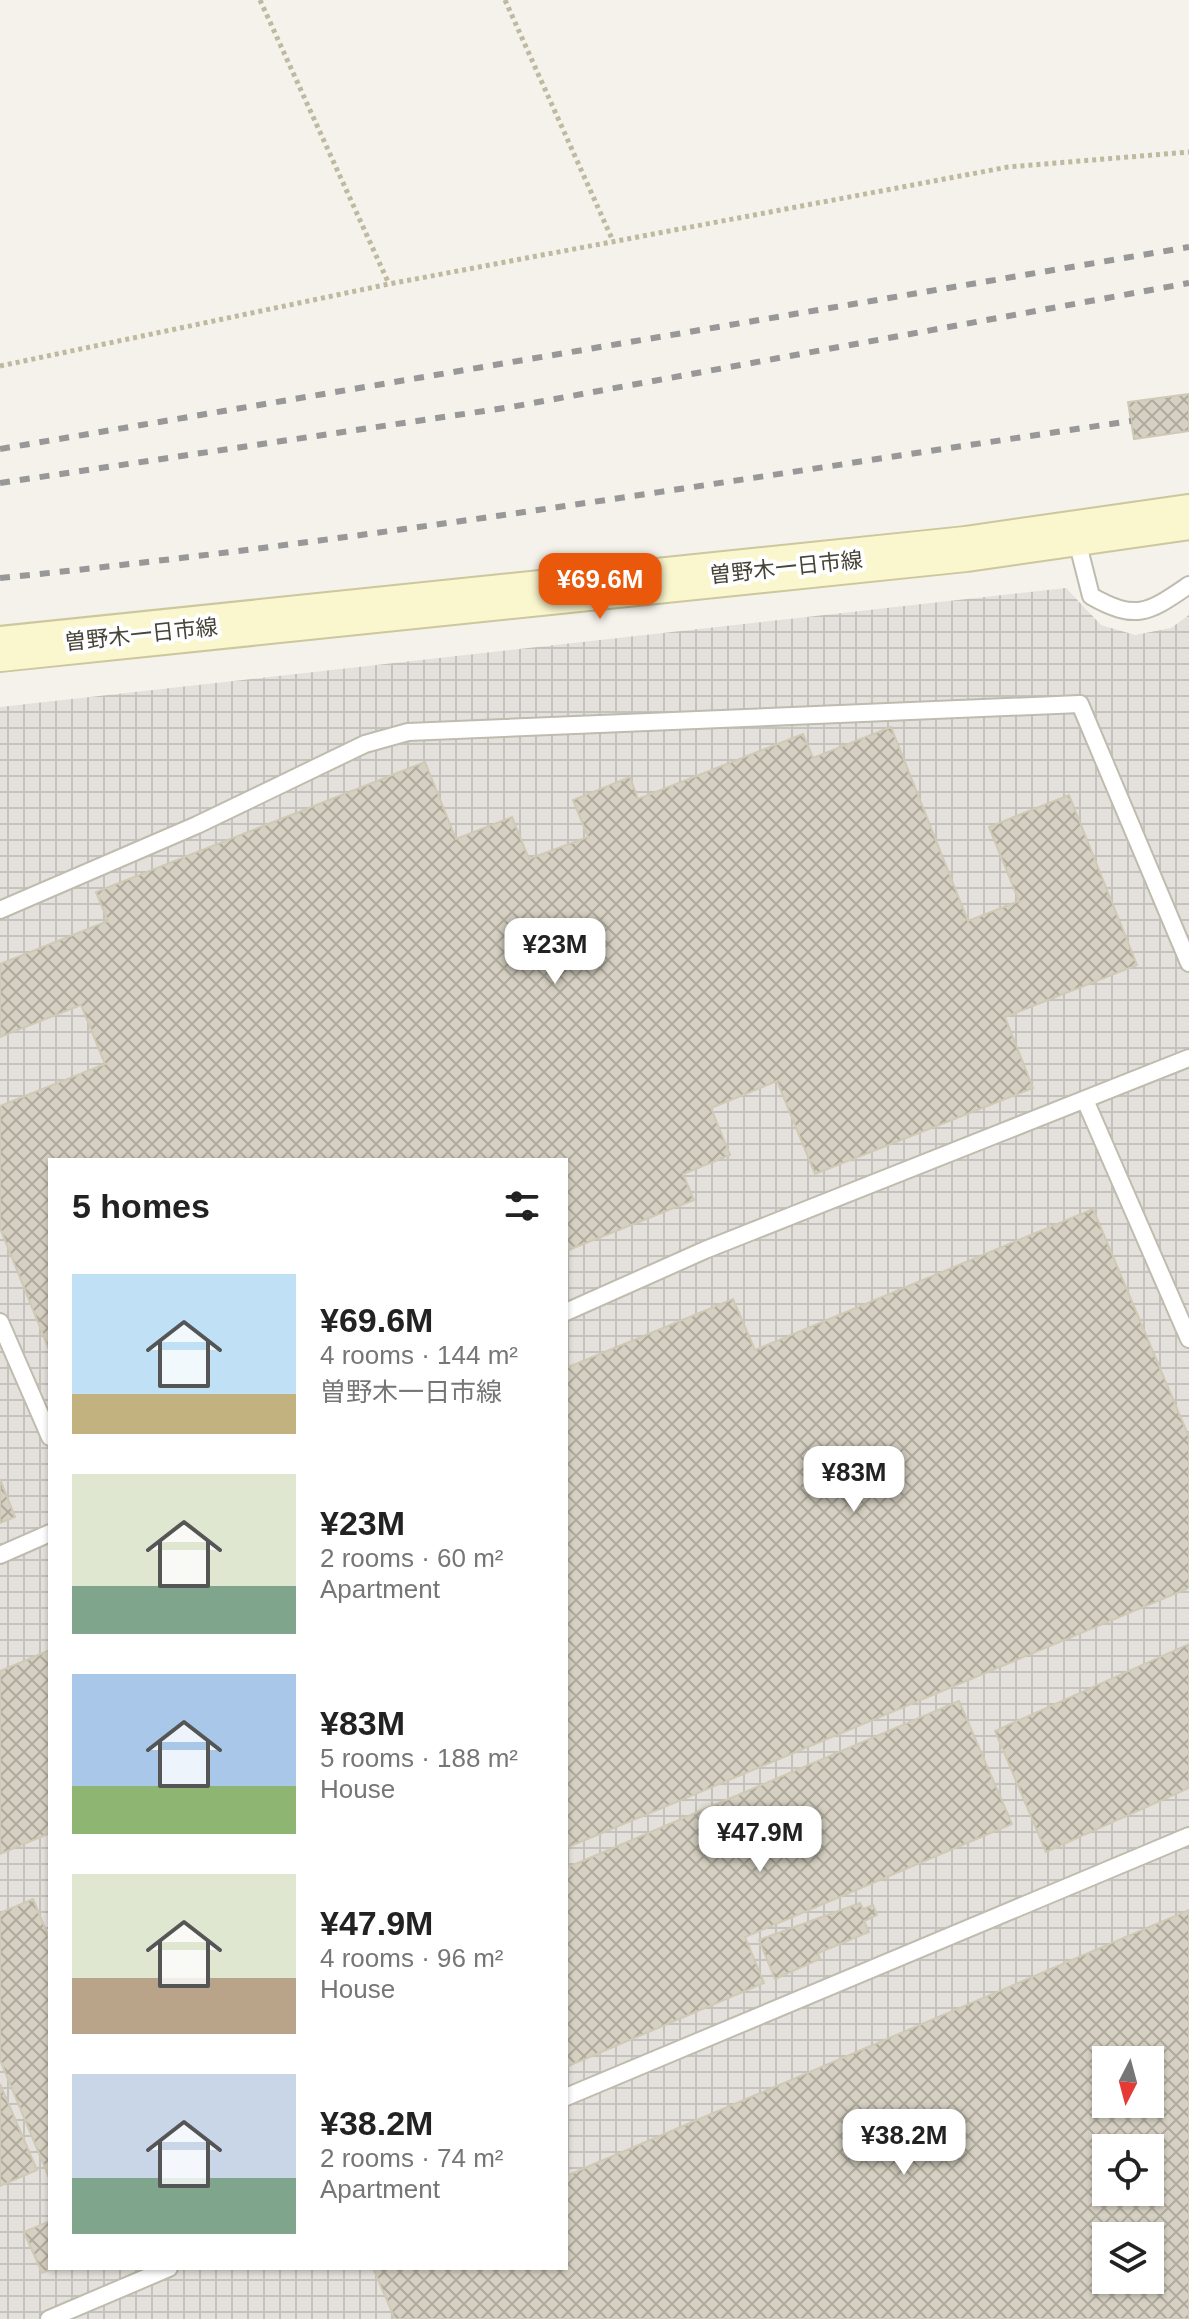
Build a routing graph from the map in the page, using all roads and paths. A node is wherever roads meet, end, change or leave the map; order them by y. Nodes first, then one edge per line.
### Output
1 (260, 0) edge
2 (505, 0) edge
3 (1189, 152) edge
4 (613, 241) junction
5 (389, 284) junction
6 (0, 366) edge
7 (1189, 517) edge
8 (1075, 533) junction
9 (1189, 585) edge
10 (0, 649) edge
11 (0, 910) edge
12 (1189, 963) edge
13 (1189, 1058) edge
14 (1085, 1100) junction
15 (568, 1311) edge
16 (0, 1322) edge
17 (1189, 1339) edge
18 (48, 1432) edge
19 (48, 1534) edge
20 (0, 1555) edge
21 (1189, 1836) edge
22 (568, 2096) edge
23 (164, 2270) edge
24 (49, 2319) edge

1 - 5 path
2 - 4 path
3 - 4 path
4 - 5 path
5 - 6 path
7 - 8 main road, 曽野木一日市線
8 - 9 lane
8 - 10 main road, 曽野木一日市線
11 - 12 lane
13 - 14 lane
14 - 15 lane
14 - 17 lane
16 - 18 lane
19 - 20 lane
21 - 22 lane
23 - 24 lane

